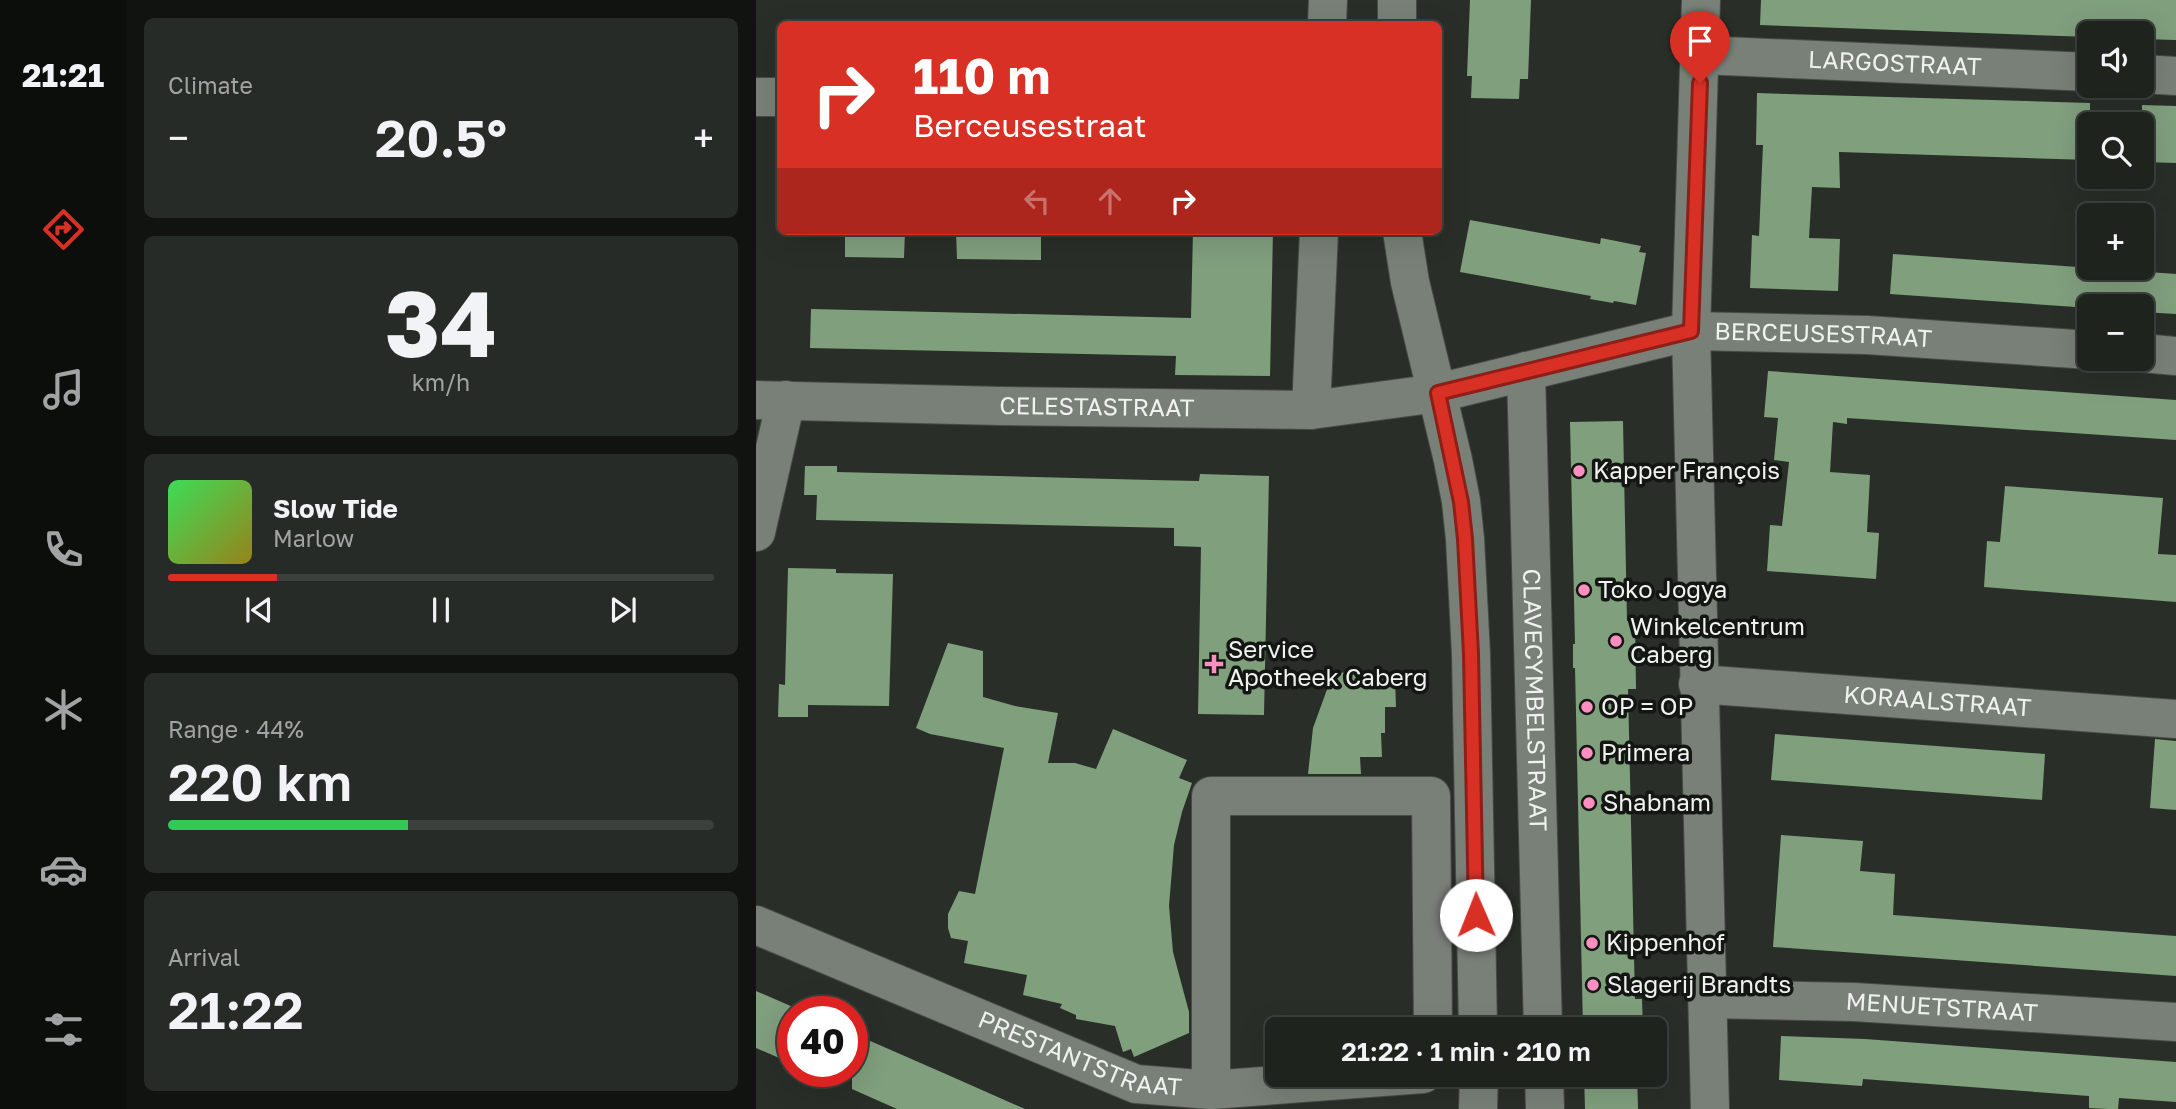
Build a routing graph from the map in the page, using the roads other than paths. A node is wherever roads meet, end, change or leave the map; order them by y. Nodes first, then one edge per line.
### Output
1 (1328, 0) edge
2 (1397, 0) edge
3 (1701, 0) edge
4 (1327, 21) edge
5 (1397, 21) edge
6 (1701, 55) junction
7 (2077, 71) edge
8 (2154, 75) edge
9 (2176, 76) edge
10 (756, 97) edge
11 (777, 97) edge
12 (1319, 235) edge
13 (1403, 235) edge
14 (1691, 331) junction
15 (2077, 349) edge
16 (2154, 354) edge
17 (2176, 356) edge
18 (1526, 371) junction
19 (1438, 393) junction
20 (771, 400) edge
21 (1311, 410) junction
22 (756, 532) edge
23 (1698, 684) junction
24 (2176, 719) edge
25 (756, 925) edge
26 (1708, 999) junction
27 (1433, 1017) edge
28 (1478, 1017) edge
29 (1543, 1017) edge
30 (2176, 1022) edge
31 (1265, 1086) edge
32 (1479, 1087) edge
33 (1544, 1087) edge
34 (1211, 1090) junction
35 (1478, 1109) edge
36 (1545, 1109) edge
37 (1710, 1109) edge

1 - 4 street
2 - 5 street
3 - 6 street
6 - 7 street, LARGOSTRAAT
6 - 14 street
8 - 9 street
10 - 11 street
12 - 21 street
13 - 19 street
14 - 15 street, BERCEUSESTRAAT
14 - 18 street, BERCEUSESTRAAT
14 - 23 street
16 - 17 street
18 - 19 street, BERCEUSESTRAAT
18 - 29 street, CLAVECYMBELSTRAAT
19 - 21 street, CELESTASTRAAT
19 - 28 street
20 - 21 street, CELESTASTRAAT
20 - 22 street
23 - 24 street, KORAALSTRAAT
23 - 26 street
25 - 34 street, PRESTANTSTRAAT
26 - 30 street, MENUETSTRAAT
26 - 37 street
27 - 34 street
31 - 34 street, PRESTANTSTRAAT
32 - 35 street
33 - 36 street

